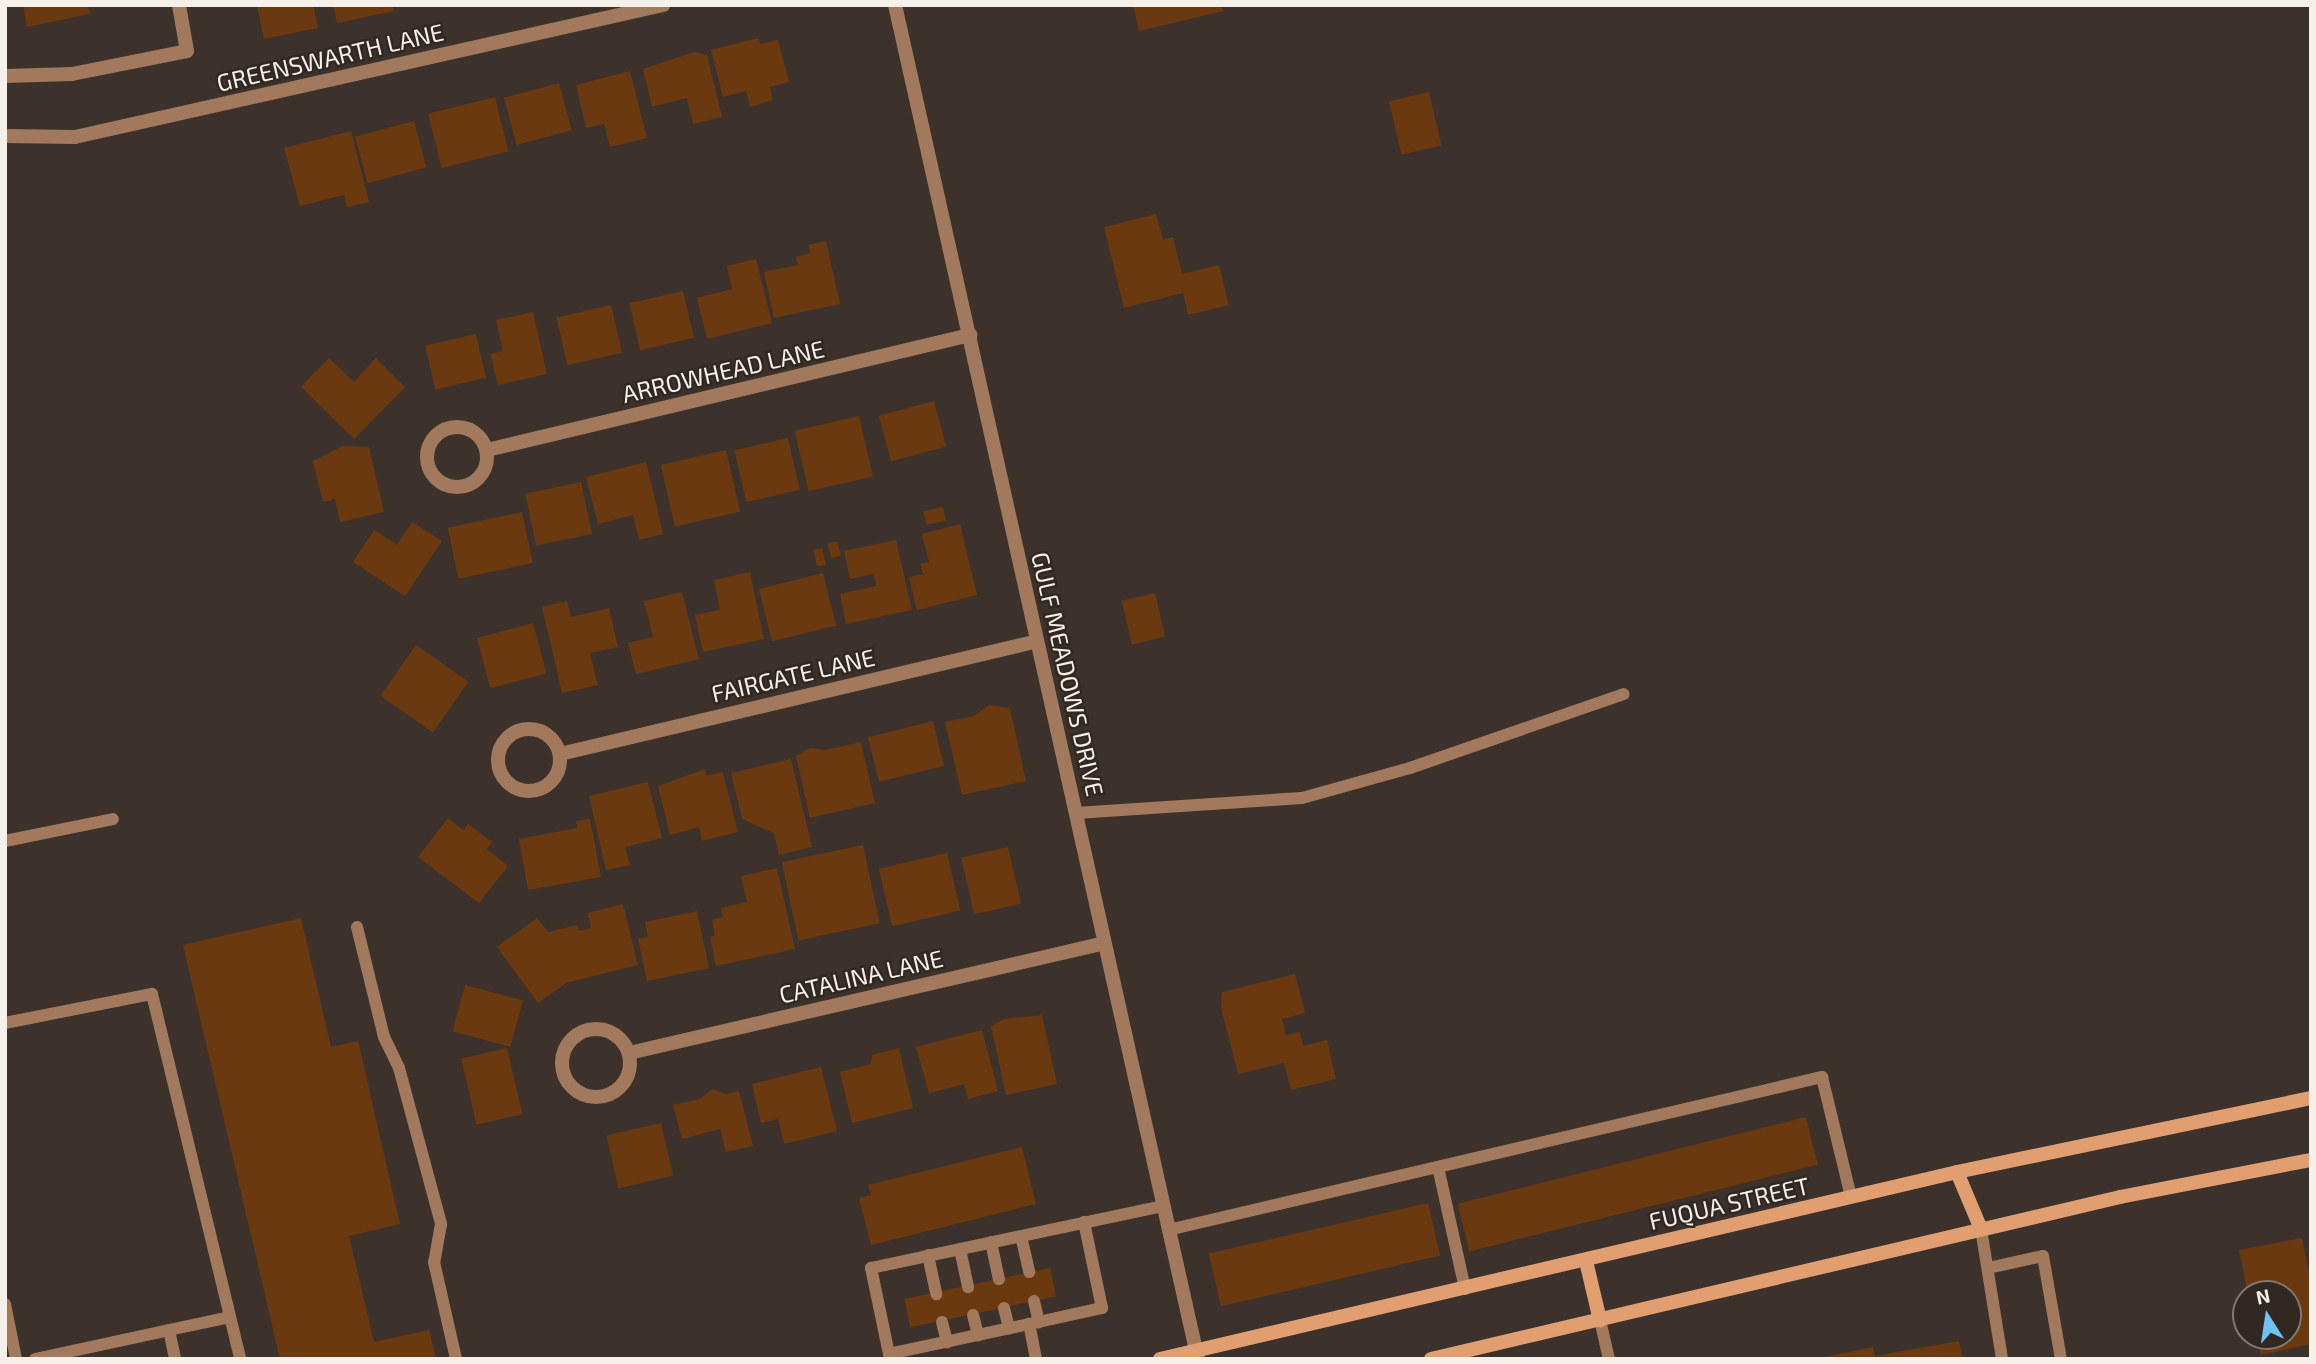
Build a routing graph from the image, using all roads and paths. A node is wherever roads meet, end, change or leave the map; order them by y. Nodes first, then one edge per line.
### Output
1 (179, 5) edge
2 (663, 5) edge
3 (895, 5) edge
4 (5, 76) edge
5 (5, 136) edge
6 (970, 335) junction
7 (487, 450) junction
8 (1037, 641) junction
9 (1624, 694) dead end
10 (560, 754) junction
11 (1076, 813) junction
12 (113, 819) dead end
13 (5, 841) edge
14 (357, 927) dead end
15 (1102, 944) junction
16 (5, 1023) edge
17 (629, 1053) junction
18 (2311, 1098) edge
19 (2311, 1160) edge
20 (1438, 1167) junction
21 (1957, 1172) junction
22 (1851, 1197) junction
23 (1163, 1206) junction
24 (1084, 1222) junction
25 (1981, 1229) junction
26 (1168, 1230) junction
27 (1021, 1236) junction
28 (991, 1242) junction
29 (960, 1249) junction
30 (928, 1255) junction
31 (1586, 1261) junction
32 (1988, 1268) junction
33 (1029, 1272) dead end
34 (999, 1279) dead end
35 (968, 1287) dead end
36 (1465, 1289) junction
37 (936, 1294) dead end
38 (1034, 1301) dead end
39 (5, 1304) edge
40 (1004, 1308) dead end
41 (973, 1315) dead end
42 (230, 1317) junction
43 (1600, 1320) junction
44 (942, 1322) dead end
45 (1034, 1323) junction
46 (1009, 1328) junction
47 (169, 1330) junction
48 (978, 1335) junction
49 (947, 1342) junction
50 (1197, 1356) edge
51 (16, 1359) edge
52 (35, 1359) edge
53 (175, 1359) edge
54 (240, 1359) edge
55 (456, 1359) edge
56 (1036, 1359) edge
57 (1160, 1359) edge
58 (1431, 1359) edge
59 (1609, 1359) edge
60 (2003, 1359) edge
61 (2060, 1359) edge

1 - 4 street
2 - 5 street, GREENSWARTH LANE
3 - 6 street, GULF MEADOWS DRIVE
6 - 7 street, ARROWHEAD LANE
6 - 8 street, GULF MEADOWS DRIVE
7 - 7 street
8 - 10 street, FAIRGATE LANE
8 - 11 street, GULF MEADOWS DRIVE
9 - 11 lane
10 - 10 street
11 - 15 street, GULF MEADOWS DRIVE
12 - 13 lane
14 - 55 lane
15 - 17 street, CATALINA LANE
15 - 23 street, GULF MEADOWS DRIVE
16 - 42 lane
17 - 17 street
18 - 21 main road, FUQUA STREET
19 - 25 main road
20 - 22 lane
20 - 26 lane
20 - 36 lane
21 - 22 main road, FUQUA STREET
21 - 25 main road
22 - 31 main road, FUQUA STREET
23 - 24 lane
23 - 26 street, GULF MEADOWS DRIVE
24 - 27 lane
24 - 45 lane
25 - 32 lane
25 - 43 main road
26 - 50 street, GULF MEADOWS DRIVE
27 - 28 lane
27 - 33 lane
28 - 29 lane
28 - 34 lane
29 - 30 lane
29 - 35 lane
30 - 37 lane
30 - 49 lane
31 - 36 main road, FUQUA STREET
31 - 43 main road
32 - 60 lane
32 - 61 lane
36 - 50 main road, FUQUA STREET
38 - 45 lane
39 - 51 lane
40 - 46 lane
41 - 48 lane
42 - 47 lane
42 - 54 lane
43 - 58 main road
43 - 59 lane
44 - 49 lane
45 - 46 lane
45 - 56 lane
46 - 48 lane
47 - 52 lane
47 - 53 lane
48 - 49 lane
50 - 57 main road, FUQUA STREET

